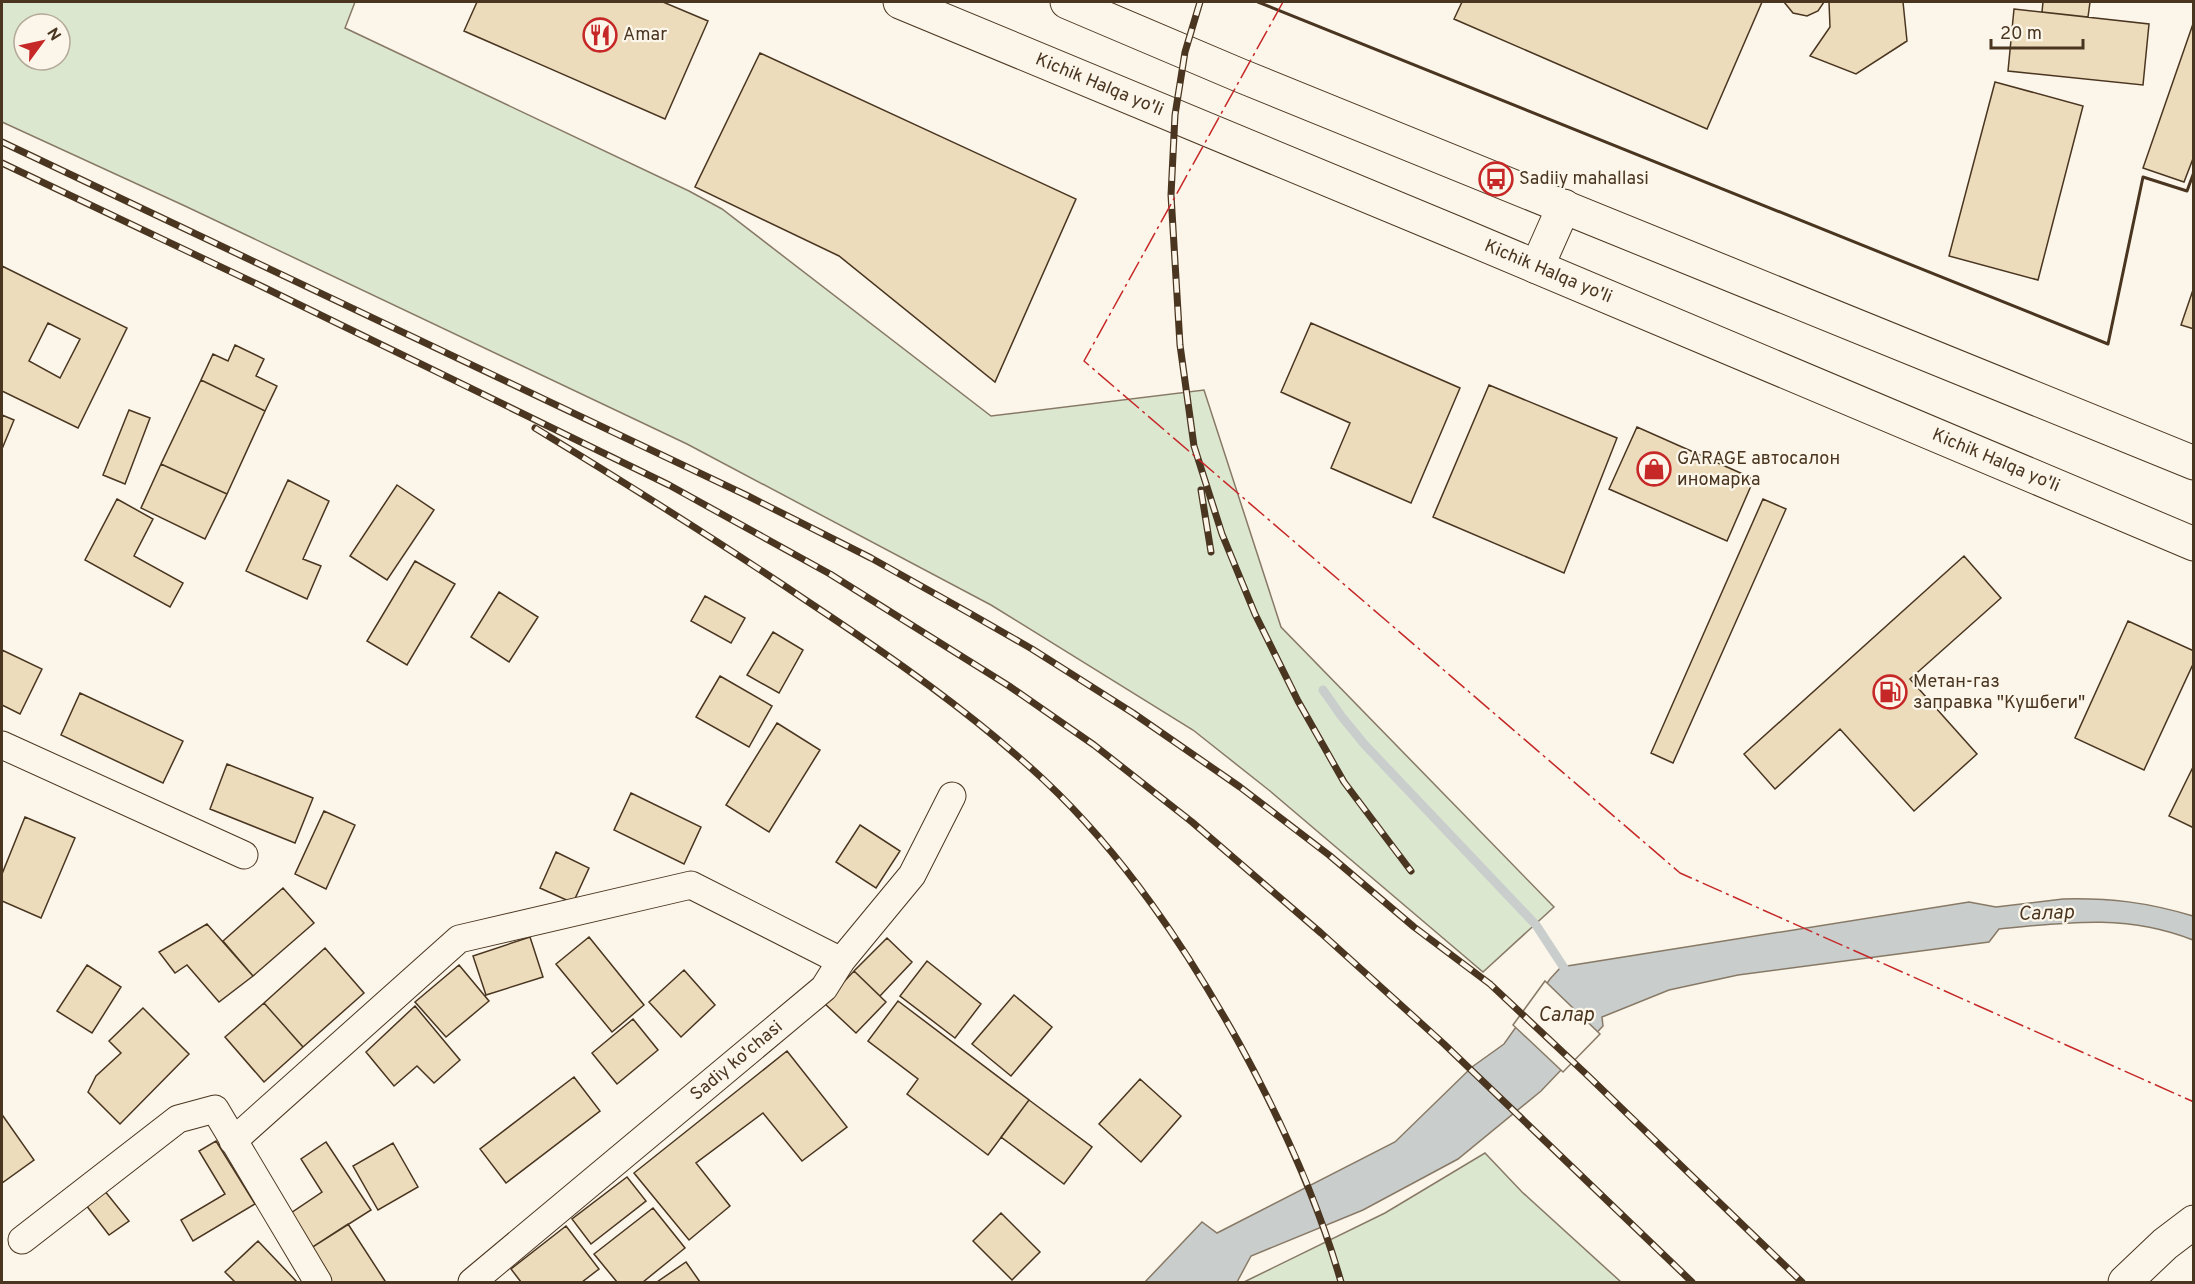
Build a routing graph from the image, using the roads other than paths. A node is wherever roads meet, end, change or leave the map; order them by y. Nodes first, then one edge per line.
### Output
1 (900, 2) edge
2 (1067, 2) edge
3 (1564, 206) junction
4 (1537, 267) junction
5 (2193, 463) edge
6 (2193, 544) edge
7 (2, 745) edge
8 (952, 796) dead end
9 (244, 855) dead end
10 (842, 961) junction
11 (232, 1141) junction
12 (2193, 1222) edge
13 (22, 1240) dead end
14 (318, 1282) edge
15 (472, 1282) edge
16 (2125, 1282) edge

1 - 4 highway, Kichik Halqa yo'li
2 - 3 highway
3 - 4 highway
3 - 5 highway
4 - 6 highway, Kichik Halqa yo'li
7 - 9 street
8 - 10 street, Sadiy ko'chasi
10 - 11 street
10 - 15 street, Sadiy ko'chasi
11 - 13 street
11 - 14 street
12 - 16 highway

